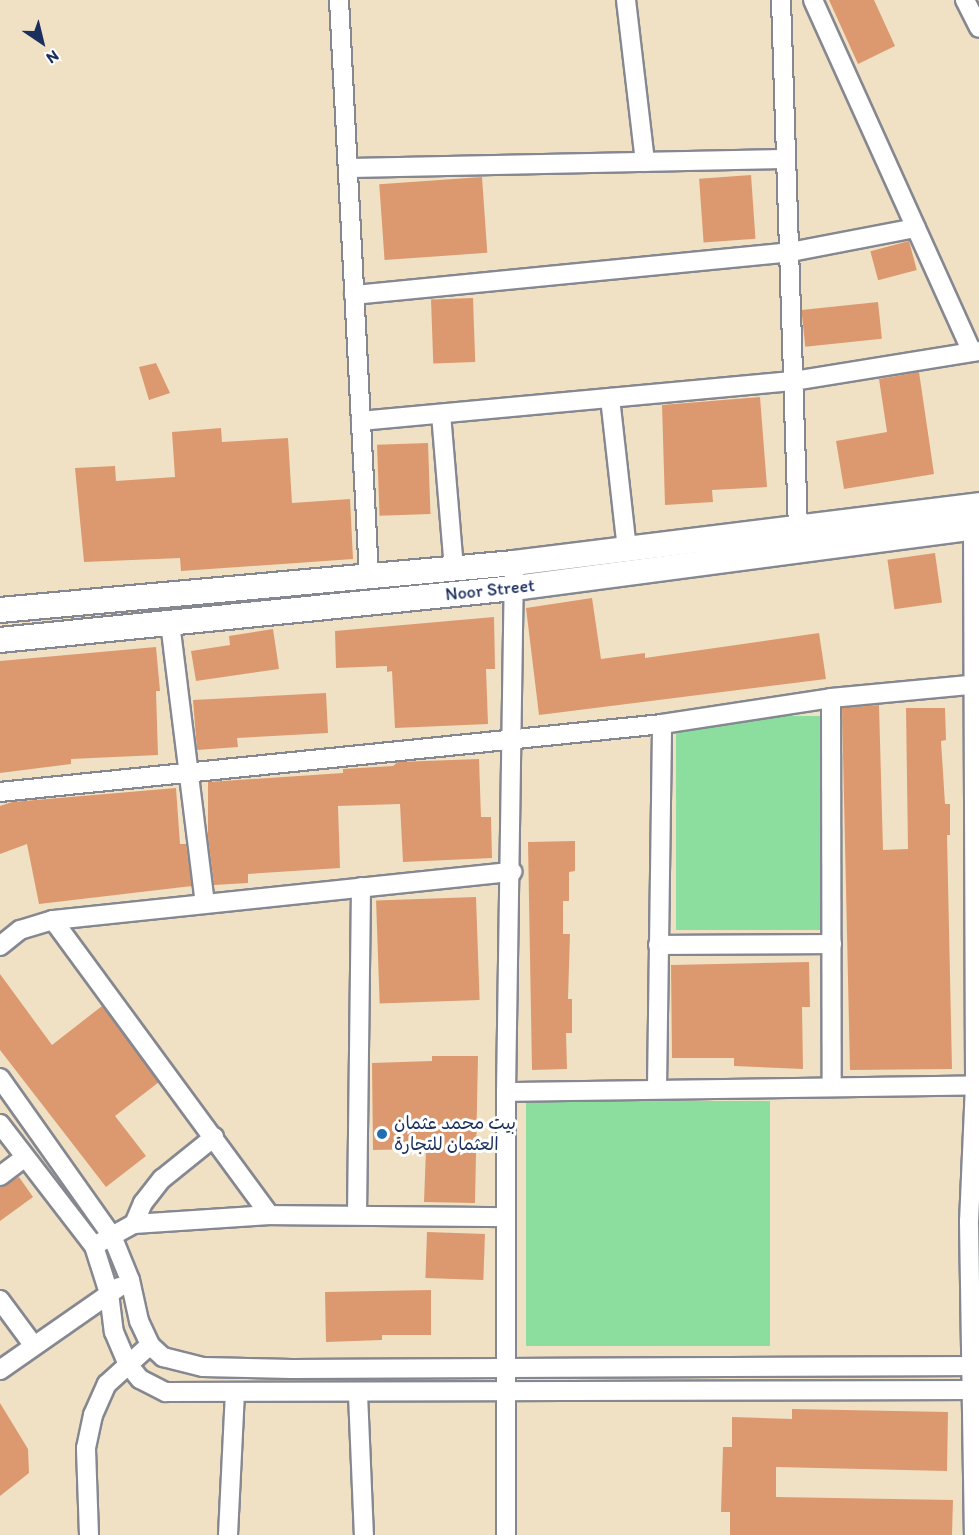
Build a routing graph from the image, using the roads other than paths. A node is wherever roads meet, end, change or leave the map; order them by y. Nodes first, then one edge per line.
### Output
1 (339, 0) edge
2 (627, 0) edge
3 (781, 0) edge
4 (813, 0) edge
5 (965, 0) edge
6 (979, 28) edge
7 (786, 159) junction
8 (645, 162) junction
9 (348, 168) junction
10 (916, 228) junction
11 (791, 252) junction
12 (354, 295) junction
13 (976, 352) edge
14 (794, 381) junction
15 (610, 398) junction
16 (441, 414) junction
17 (361, 421) junction
18 (977, 520) edge
19 (798, 528) junction
20 (627, 549) junction
21 (514, 563) junction
22 (454, 569) junction
23 (369, 576) junction
24 (514, 588) junction
25 (0, 610) edge
26 (170, 623) junction
27 (0, 640) edge
28 (976, 684) edge
29 (831, 698) junction
30 (662, 724) junction
31 (514, 738) junction
32 (186, 772) junction
33 (0, 792) edge
34 (512, 872) junction
35 (362, 887) junction
36 (205, 903) junction
37 (53, 920) junction
38 (832, 944) junction
39 (658, 945) junction
40 (0, 946) edge
41 (0, 1078) edge
42 (832, 1085) junction
43 (977, 1085) edge
44 (657, 1088) junction
45 (506, 1092) junction
46 (0, 1124) edge
47 (214, 1137) junction
48 (25, 1157) junction
49 (0, 1176) edge
50 (270, 1215) junction
51 (357, 1215) junction
52 (506, 1217) junction
53 (974, 1221) edge
54 (134, 1224) junction
55 (112, 1236) junction
56 (94, 1246) junction
57 (130, 1280) junction
58 (110, 1293) junction
59 (0, 1300) edge
60 (150, 1345) junction
61 (34, 1346) junction
62 (127, 1363) junction
63 (505, 1366) junction
64 (976, 1366) edge
65 (0, 1370) edge
66 (507, 1389) junction
67 (975, 1390) edge
68 (234, 1394) junction
69 (358, 1394) junction
70 (89, 1535) edge
71 (228, 1535) edge
72 (364, 1535) edge
73 (506, 1535) edge
74 (974, 1535) edge

1 - 9 street
2 - 8 street
3 - 7 street
4 - 10 street
5 - 6 street
7 - 8 street
7 - 11 street
8 - 9 street
9 - 12 street
10 - 11 street
10 - 13 street
11 - 12 street
11 - 14 street
12 - 17 street
13 - 14 street
14 - 15 street
14 - 19 street
15 - 16 street
15 - 20 street
16 - 17 street
16 - 22 street
17 - 23 street
18 - 19 main road, Noor Street
18 - 24 main road, Noor Street
18 - 28 street
19 - 20 main road, Noor Street
20 - 21 main road, Noor Street
21 - 22 main road, Noor Street
21 - 24 street
22 - 23 main road, Noor Street
23 - 25 main road, Noor Street
24 - 26 main road, Noor Street
24 - 31 street
26 - 27 main road, Noor Street
26 - 32 street
28 - 29 street
28 - 43 street
29 - 30 street
29 - 38 street
30 - 31 street
30 - 39 street
31 - 32 street
31 - 34 street
32 - 33 street
32 - 36 street
34 - 35 street
34 - 45 street
35 - 36 street
35 - 51 street
36 - 37 street
37 - 40 street
37 - 47 street
38 - 39 street
38 - 42 street
39 - 44 street
41 - 55 street
42 - 43 street
42 - 44 street
43 - 53 street
44 - 45 street
45 - 52 street
46 - 48 street
47 - 50 street
47 - 54 street
48 - 49 street
48 - 56 street
50 - 51 street
50 - 54 street
51 - 52 street
52 - 63 street
53 - 64 street
54 - 55 street
55 - 56 street
55 - 57 street
56 - 58 street
57 - 58 street
57 - 60 street
58 - 61 street
58 - 62 street
59 - 61 street
60 - 62 street
60 - 63 street
61 - 65 street
62 - 68 street
62 - 70 street
63 - 64 street
63 - 66 street
64 - 67 street
66 - 67 street
66 - 69 street
66 - 73 street
67 - 74 street
68 - 69 street
68 - 71 street
69 - 72 street

